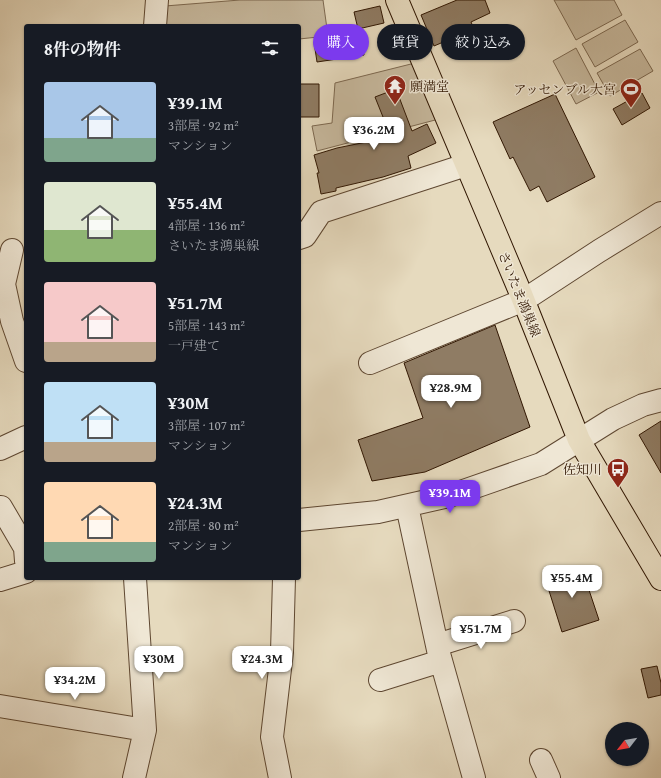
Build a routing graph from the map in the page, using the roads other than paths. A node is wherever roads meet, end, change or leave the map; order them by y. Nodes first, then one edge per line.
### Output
1 (157, 0) edge
2 (397, 0) edge
3 (155, 24) edge
4 (466, 165) junction
5 (661, 213) edge
6 (301, 237) edge
7 (13, 249) edge
8 (524, 300) junction
9 (24, 355) edge
10 (370, 363) dead end
11 (661, 400) edge
12 (24, 438) edge
13 (578, 440) junction
14 (0, 449) edge
15 (407, 506) junction
16 (1, 508) edge
17 (301, 520) edge
18 (24, 546) edge
19 (24, 573) edge
20 (661, 579) edge
21 (0, 580) edge
22 (135, 580) edge
23 (284, 580) edge
24 (514, 621) dead end
25 (439, 653) junction
26 (380, 680) dead end
27 (0, 706) edge
28 (145, 730) junction
29 (134, 778) edge
30 (280, 778) edge
31 (474, 778) edge

1 - 3 street
2 - 4 main road, さいたま鴻巣線
4 - 6 street
4 - 8 main road, さいたま鴻巣線
5 - 8 street
7 - 9 street
8 - 10 street
8 - 13 main road, さいたま鴻巣線
11 - 13 street
12 - 14 street
13 - 15 street
13 - 20 main road, さいたま鴻巣線
15 - 17 street
15 - 25 street
16 - 18 street
19 - 21 street
22 - 28 street
23 - 30 street
24 - 25 street
25 - 26 street
25 - 31 street
27 - 28 street
28 - 29 street

